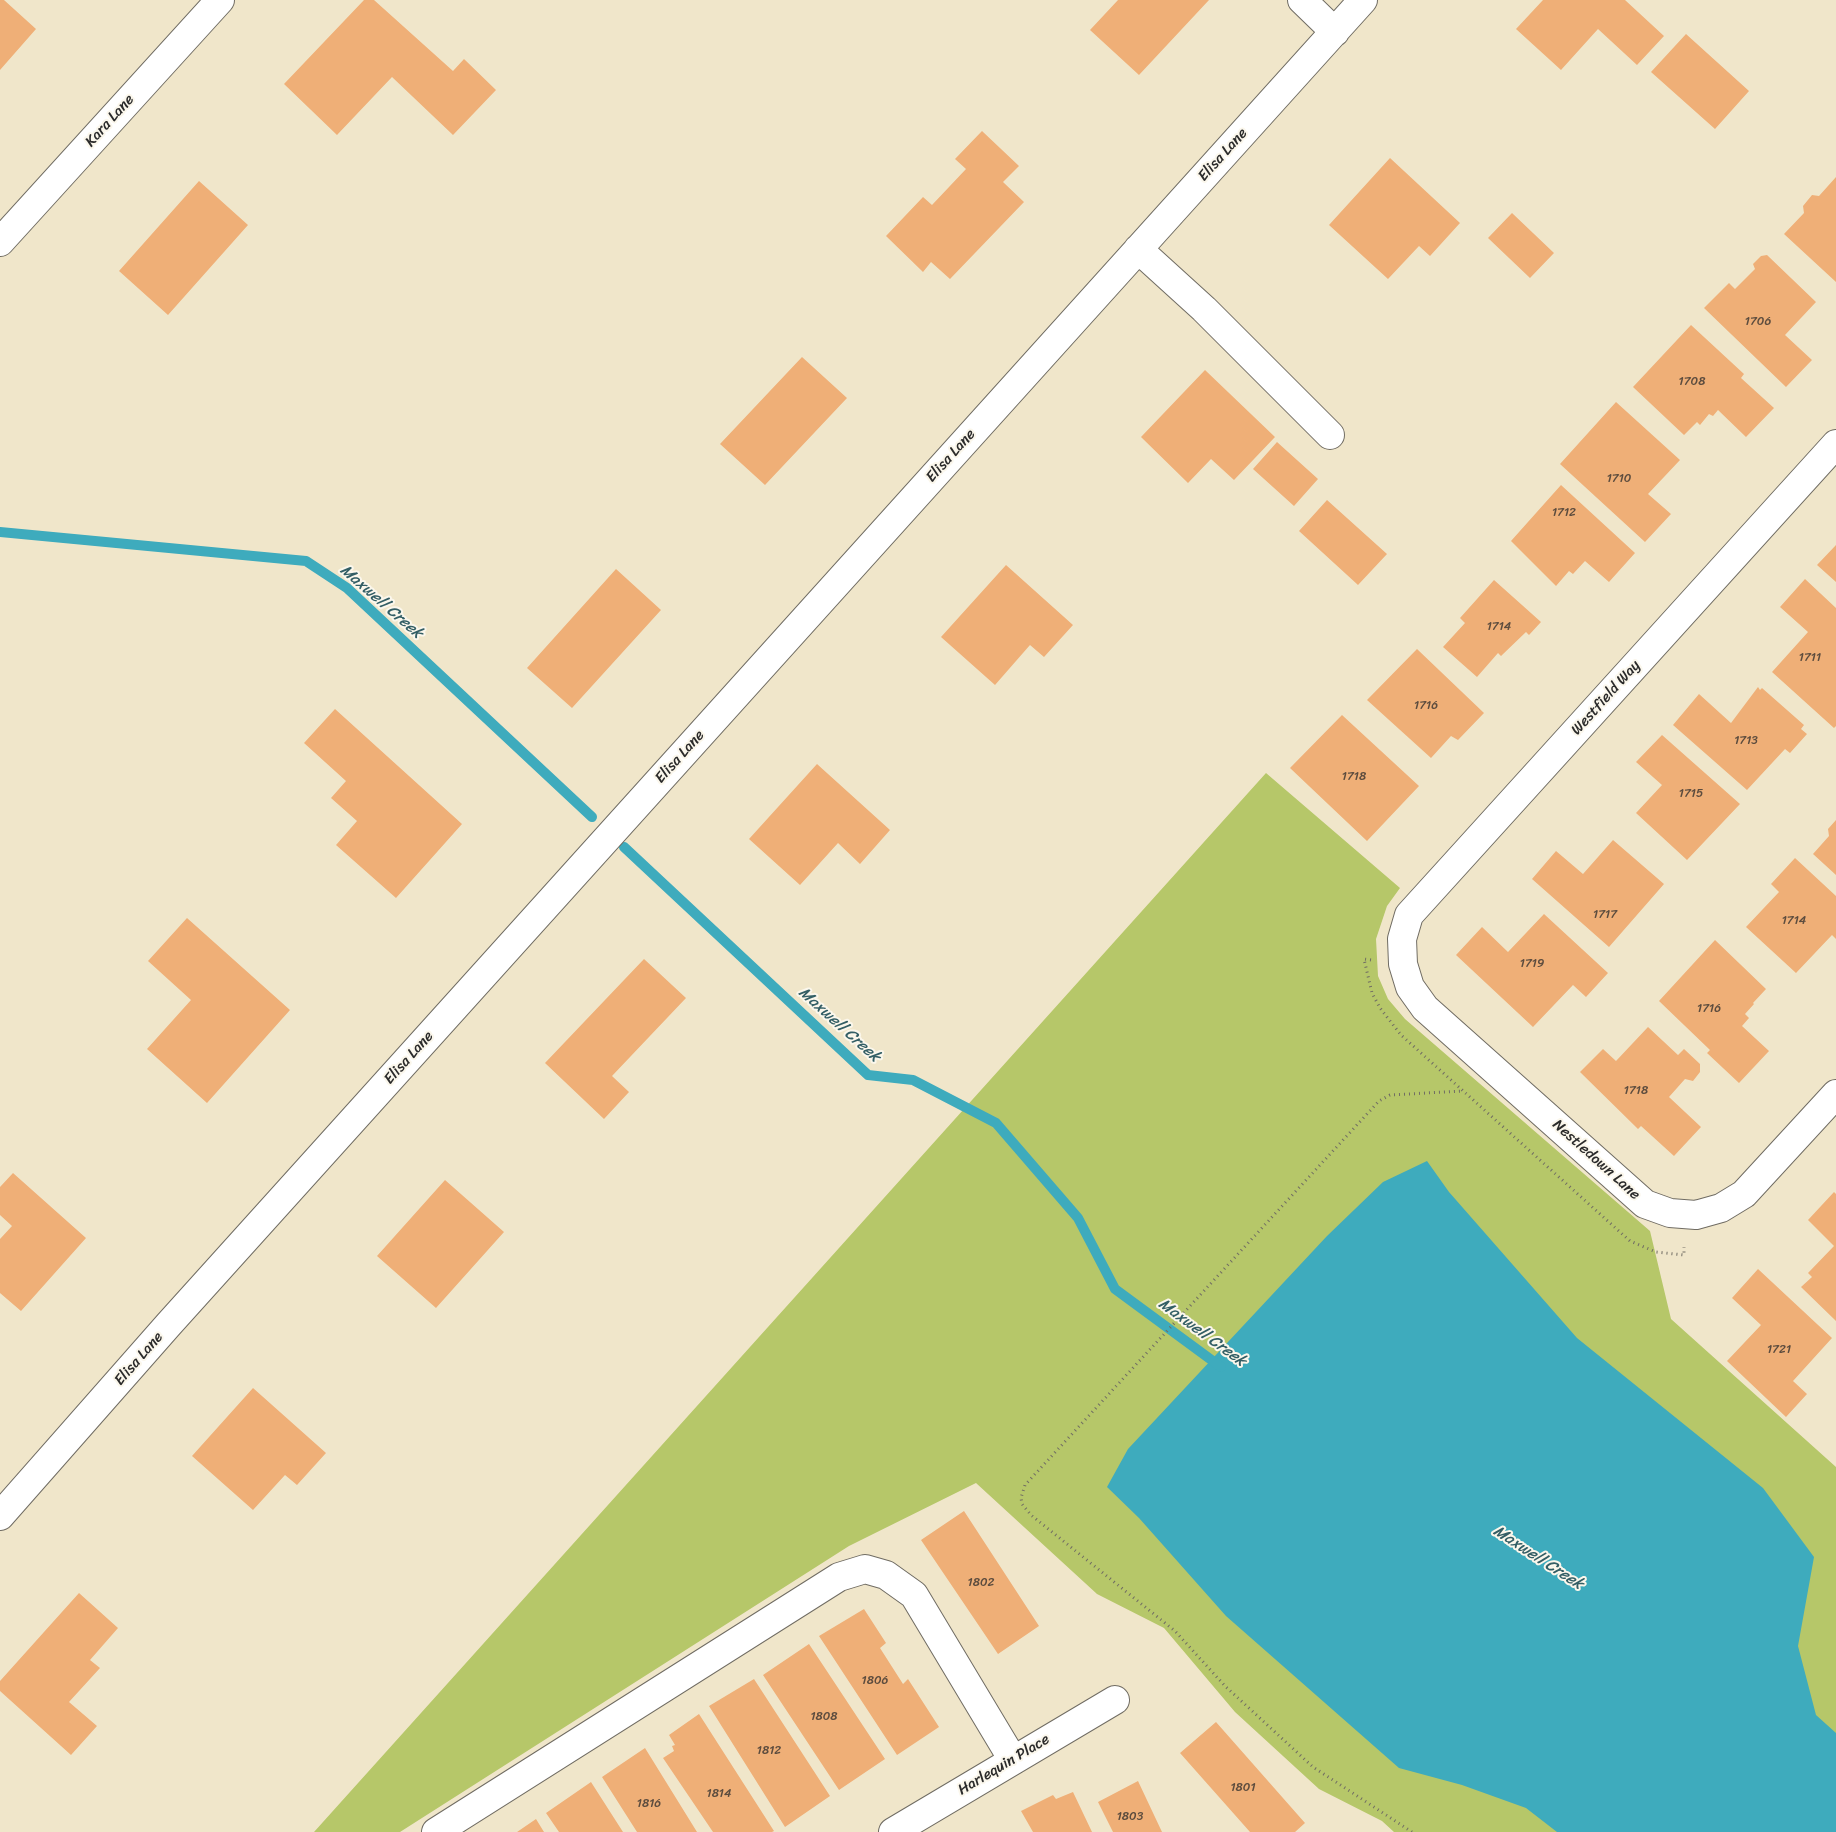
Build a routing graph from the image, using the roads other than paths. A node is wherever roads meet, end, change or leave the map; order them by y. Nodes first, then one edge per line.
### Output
1 (220, 0) edge
2 (1302, 0) edge
3 (1363, 0) edge
4 (1335, 32) junction
5 (0, 242) edge
6 (1138, 249) junction
7 (1330, 435) dead end
8 (1836, 444) edge
9 (1403, 964) joint
10 (1836, 1094) edge
11 (0, 1516) edge
12 (1115, 1700) dead end
13 (1013, 1760) junction
14 (436, 1832) edge
15 (893, 1832) edge

1 - 5 street, Kara Lane
2 - 4 street
3 - 4 street, Elisa Lane
4 - 6 street, Elisa Lane
6 - 7 street
6 - 11 street, Elisa Lane
8 - 9 street, Westfield Way
9 - 10 street, Nestledown Lane
12 - 13 street, Harlequin Place
13 - 14 street
13 - 15 street, Harlequin Place

